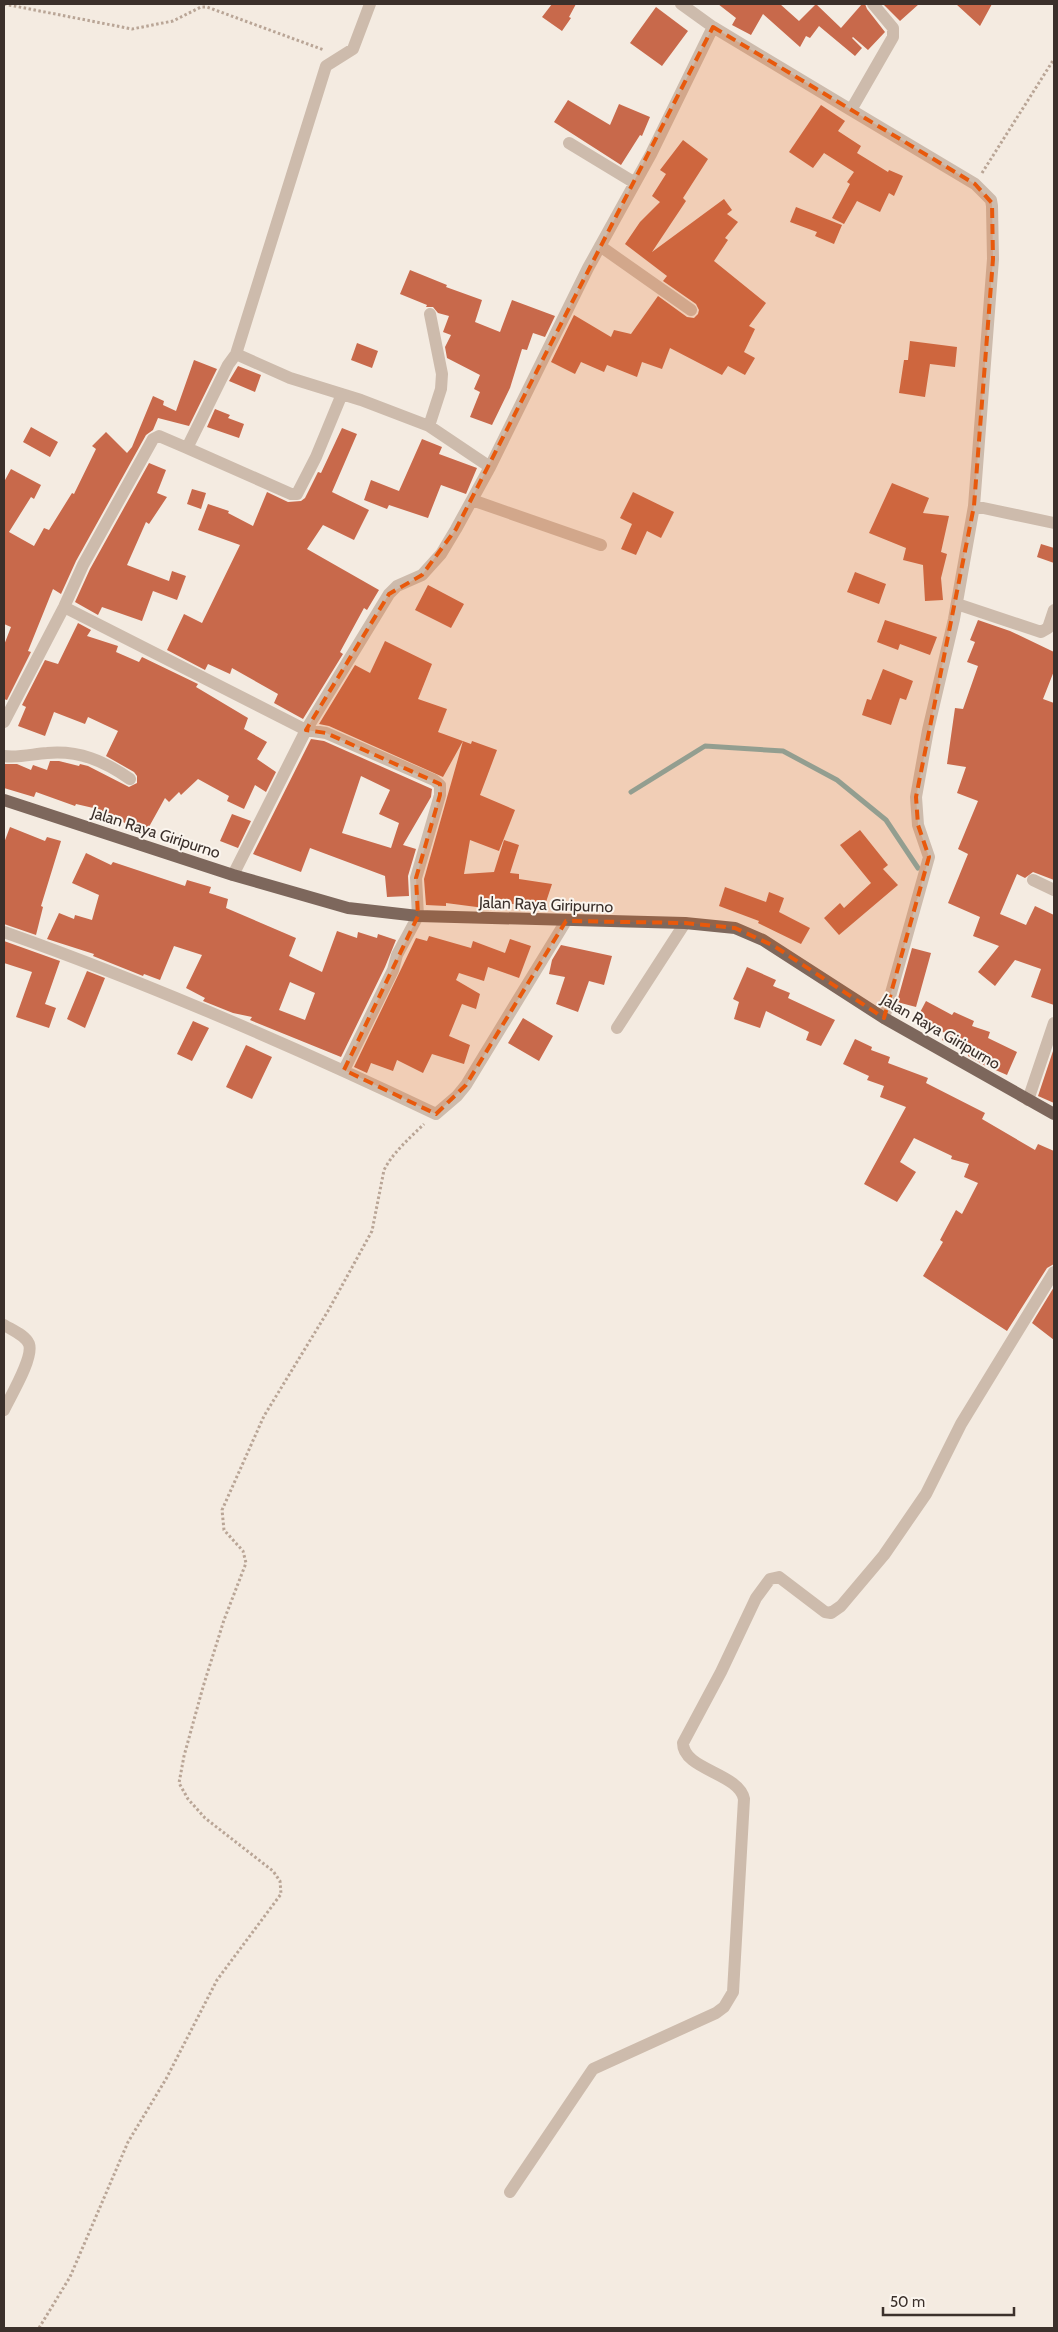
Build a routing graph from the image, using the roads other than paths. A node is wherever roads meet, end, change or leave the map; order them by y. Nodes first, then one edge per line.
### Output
1 (370, 4) edge
2 (681, 4) edge
3 (873, 4) edge
4 (713, 27) junction
5 (851, 110) junction
6 (569, 142) dead end
7 (635, 183) junction
8 (600, 246) junction
9 (691, 310) dead end
10 (430, 314) dead end
11 (236, 354) junction
12 (342, 394) junction
13 (428, 426) junction
14 (187, 448) junction
15 (490, 466) junction
16 (472, 500) junction
17 (974, 506) junction
18 (1054, 523) edge
19 (601, 545) dead end
20 (957, 604) junction
21 (64, 607) junction
22 (1054, 610) edge
23 (4, 721) edge
24 (306, 730) junction
25 (4, 756) edge
26 (130, 779) dead end
27 (4, 800) edge
28 (233, 875) junction
29 (1033, 880) dead end
30 (1054, 890) edge
31 (418, 916) junction
32 (566, 921) junction
33 (685, 923) junction
34 (4, 932) edge
35 (884, 1018) junction
36 (1054, 1023) edge
37 (617, 1028) dead end
38 (344, 1070) junction
39 (1028, 1100) junction
40 (1054, 1114) edge
41 (1054, 1272) edge
42 (4, 1326) edge
43 (4, 1410) edge
44 (510, 2192) dead end

1 - 11 street
2 - 4 street
3 - 5 street
4 - 5 street
4 - 7 street
5 - 17 street
6 - 7 street
7 - 8 street
8 - 9 street
8 - 15 street
10 - 13 street
11 - 12 street
11 - 14 street
12 - 13 street
12 - 14 street
13 - 15 street
14 - 21 street
15 - 16 street
16 - 19 street
16 - 24 street
17 - 18 street
17 - 20 street
20 - 22 street
20 - 35 street
21 - 23 street
21 - 24 street
24 - 28 street
24 - 31 street
25 - 26 street
27 - 28 main road, Jalan Raya Giripurno
28 - 31 main road, Jalan Raya Giripurno
29 - 30 street
31 - 32 main road, Jalan Raya Giripurno
31 - 38 street
32 - 33 main road, Jalan Raya Giripurno
32 - 38 street
33 - 35 main road, Jalan Raya Giripurno
33 - 37 street
34 - 38 street
35 - 39 main road, Jalan Raya Giripurno
36 - 39 street
39 - 40 main road, Jalan Raya Giripurno
41 - 44 street
42 - 43 street

